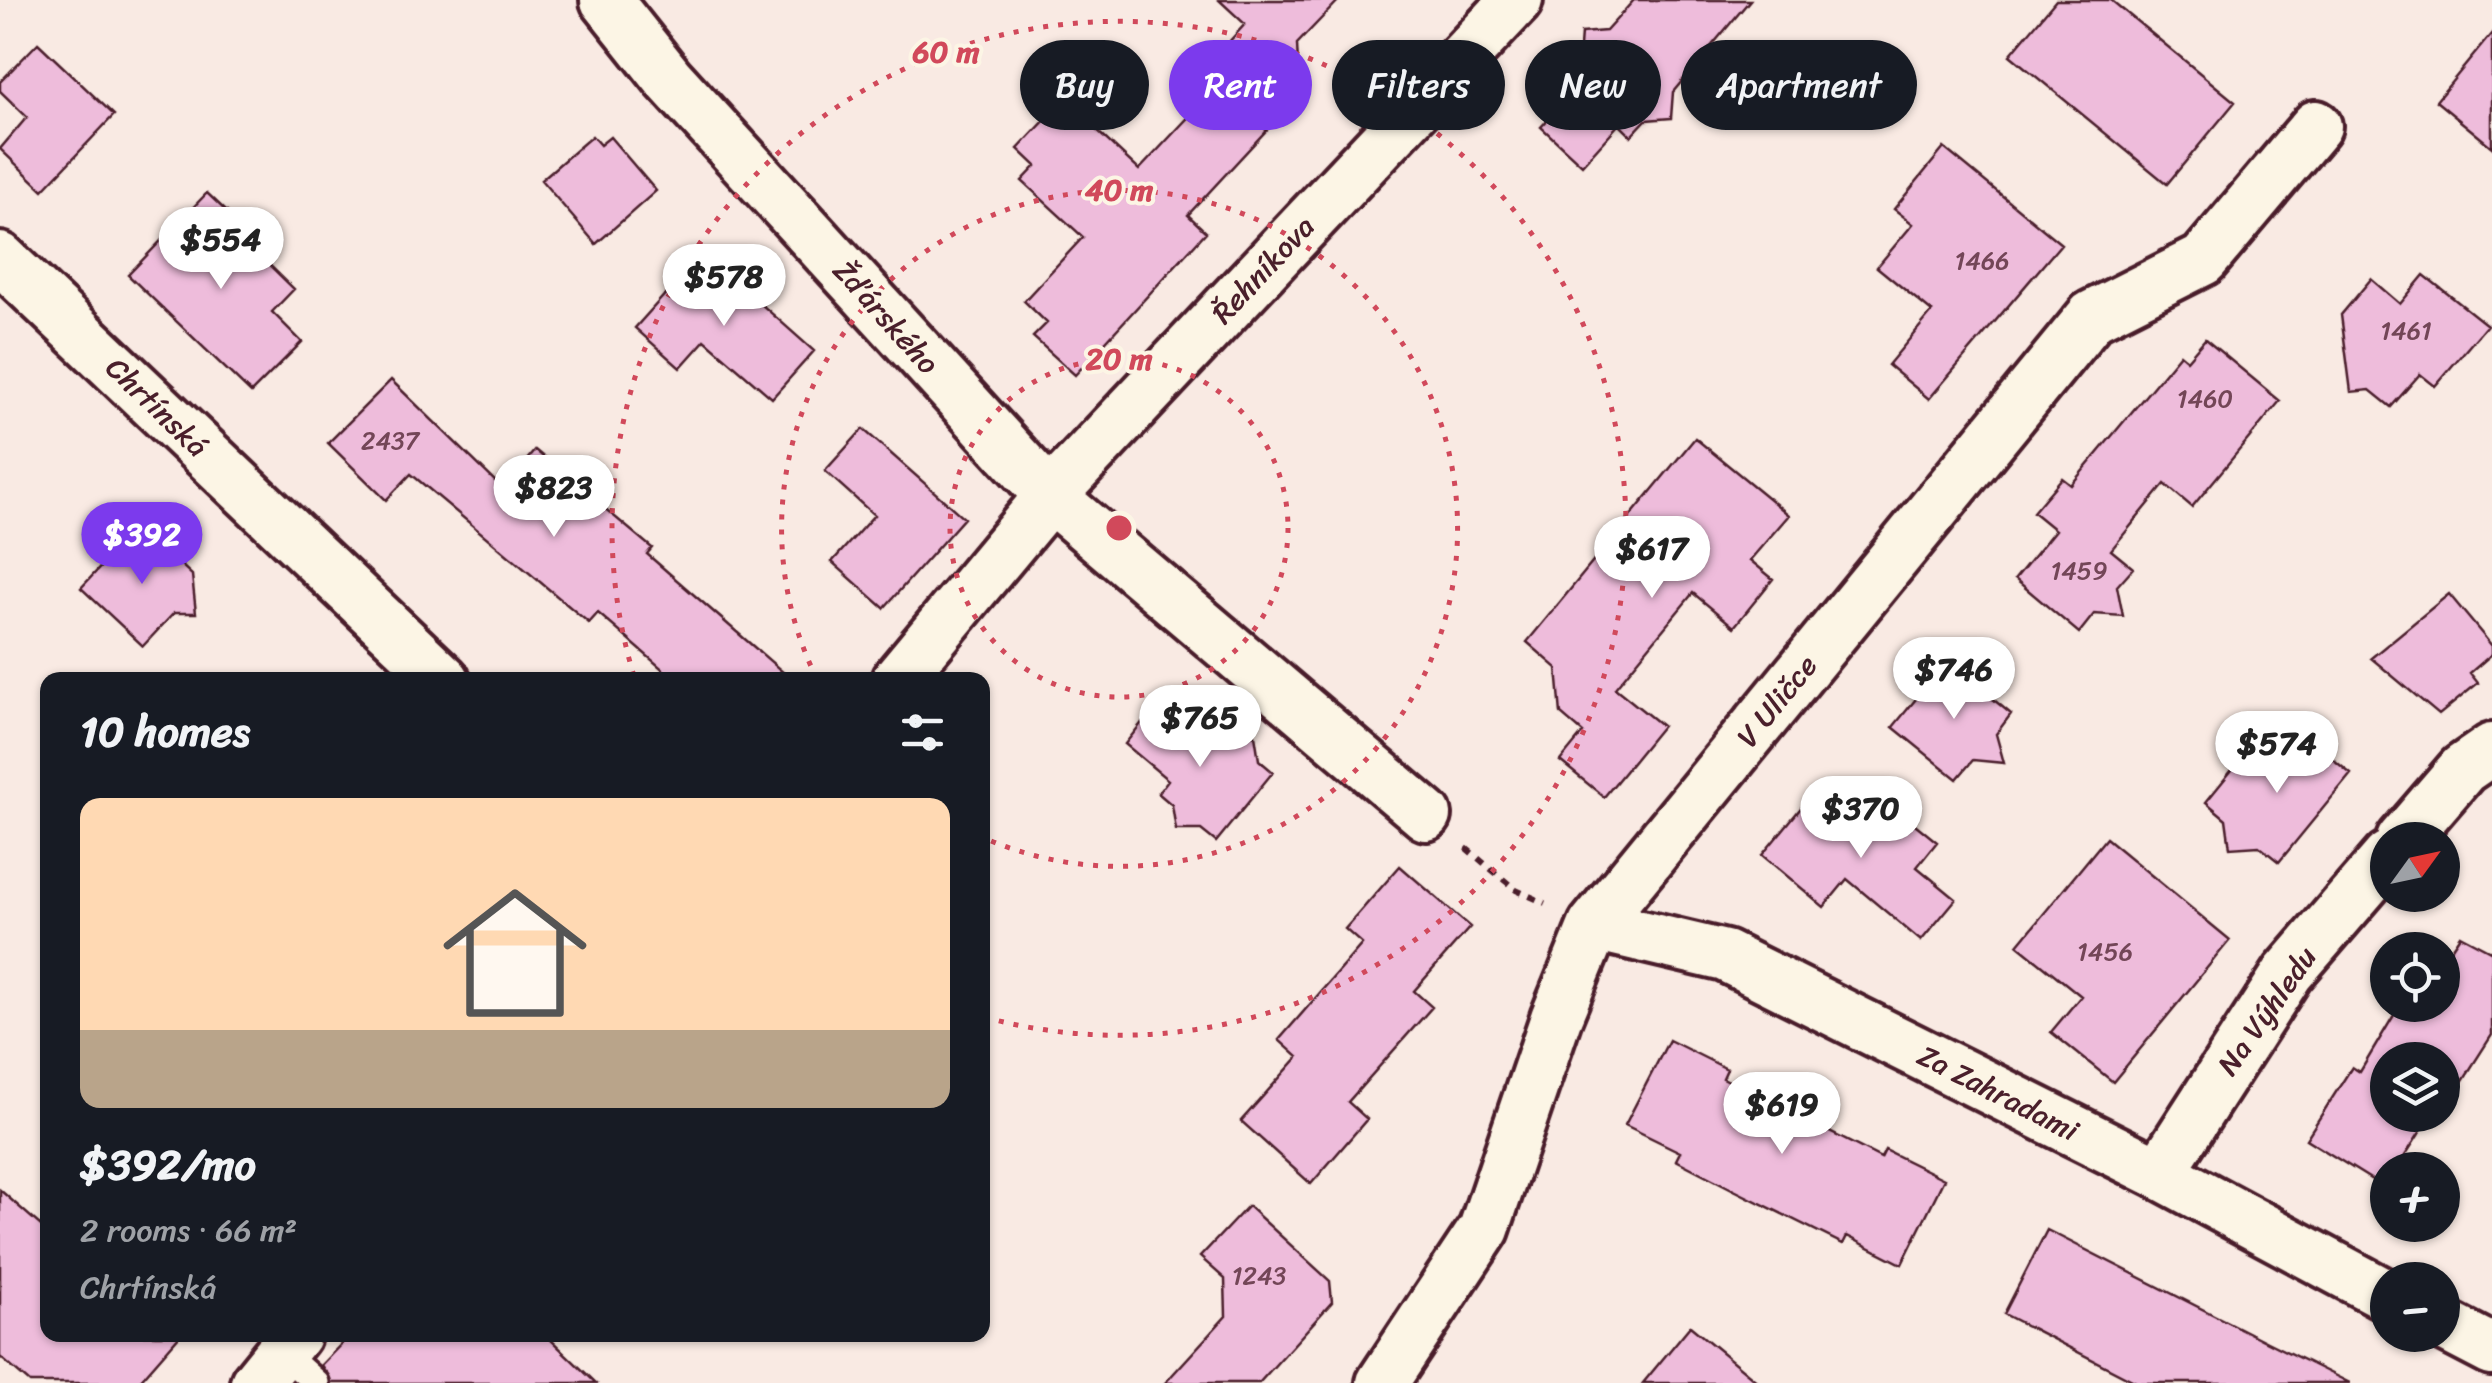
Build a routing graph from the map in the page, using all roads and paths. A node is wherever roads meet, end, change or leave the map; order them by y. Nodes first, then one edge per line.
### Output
1 (606, 0) edge
2 (1516, 0) edge
3 (2316, 126) dead end
4 (0, 258) edge
5 (1050, 496) junction
6 (436, 672) edge
7 (903, 672) edge
8 (2492, 749) edge
9 (1426, 815) joint
10 (2417, 822) edge
11 (2370, 878) edge
12 (1594, 925) junction
13 (2159, 1174) junction
14 (2370, 1286) edge
15 (2460, 1333) edge
16 (2492, 1350) edge
17 (1382, 1383) edge

1 - 5 street, Žďárského
2 - 5 street, Řehníkova
3 - 12 street, V Uličce
4 - 6 street, Chrtínská
5 - 7 street, Řehníkova
5 - 9 street, Žďárského
8 - 10 street
9 - 12 path
11 - 13 street, Na Výhledu
12 - 13 street, Za Zahradami
12 - 17 street, V Uličce
13 - 14 street, Za Zahradami
15 - 16 street

